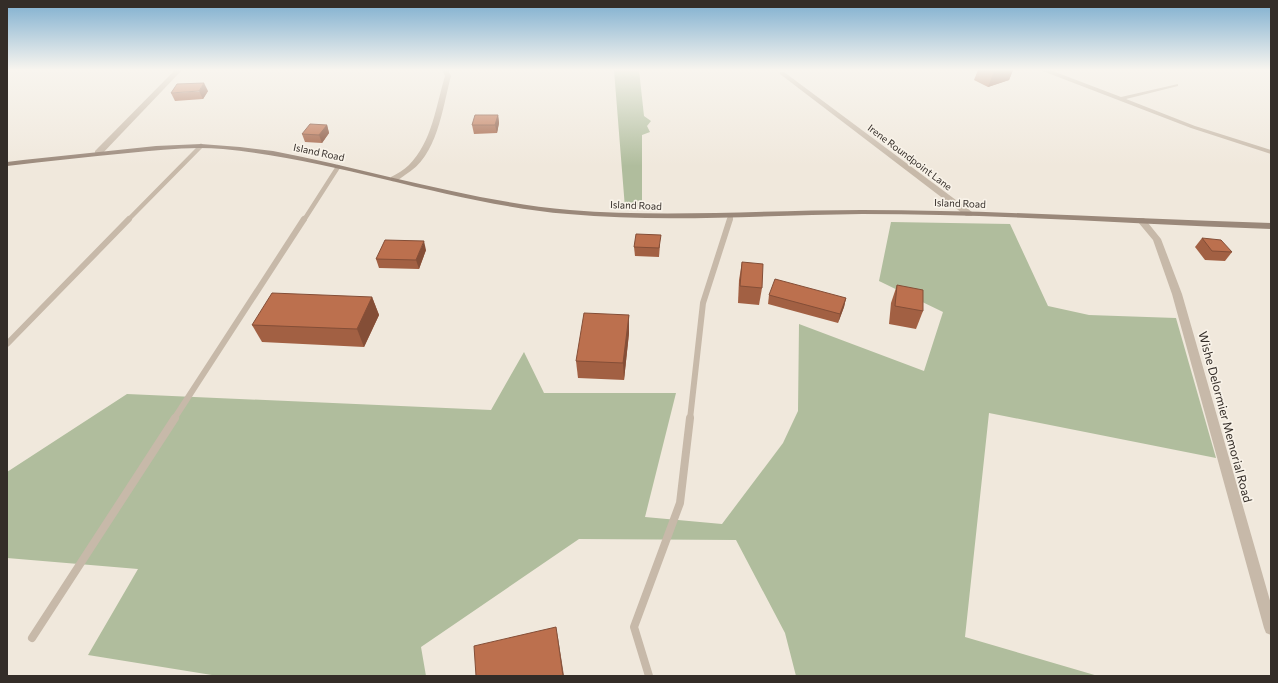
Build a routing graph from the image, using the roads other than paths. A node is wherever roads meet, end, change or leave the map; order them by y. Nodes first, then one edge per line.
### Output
1 (148, 102) edge
2 (441, 102) edge
3 (820, 102) edge
4 (1125, 102) edge
5 (201, 146) junction
6 (1271, 152) edge
7 (98, 153) junction
8 (7, 164) edge
9 (338, 167) junction
10 (394, 179) junction
11 (969, 214) junction
12 (731, 216) junction
13 (1141, 220) junction
14 (1271, 226) edge
15 (7, 344) edge
16 (1271, 628) edge
17 (32, 638) dead end
18 (649, 676) edge

1 - 7 street
2 - 10 street
3 - 11 street, Irene Roundpoint Lane
4 - 6 street
5 - 7 street, Island Road
5 - 9 street, Island Road
5 - 15 lane
7 - 8 street, Island Road
9 - 10 street, Island Road
9 - 17 lane
10 - 12 street, Island Road
11 - 12 street, Island Road
11 - 13 street, Island Road
12 - 18 lane
13 - 14 street, Island Road
13 - 16 street, Wishe Delormier Memorial Road

